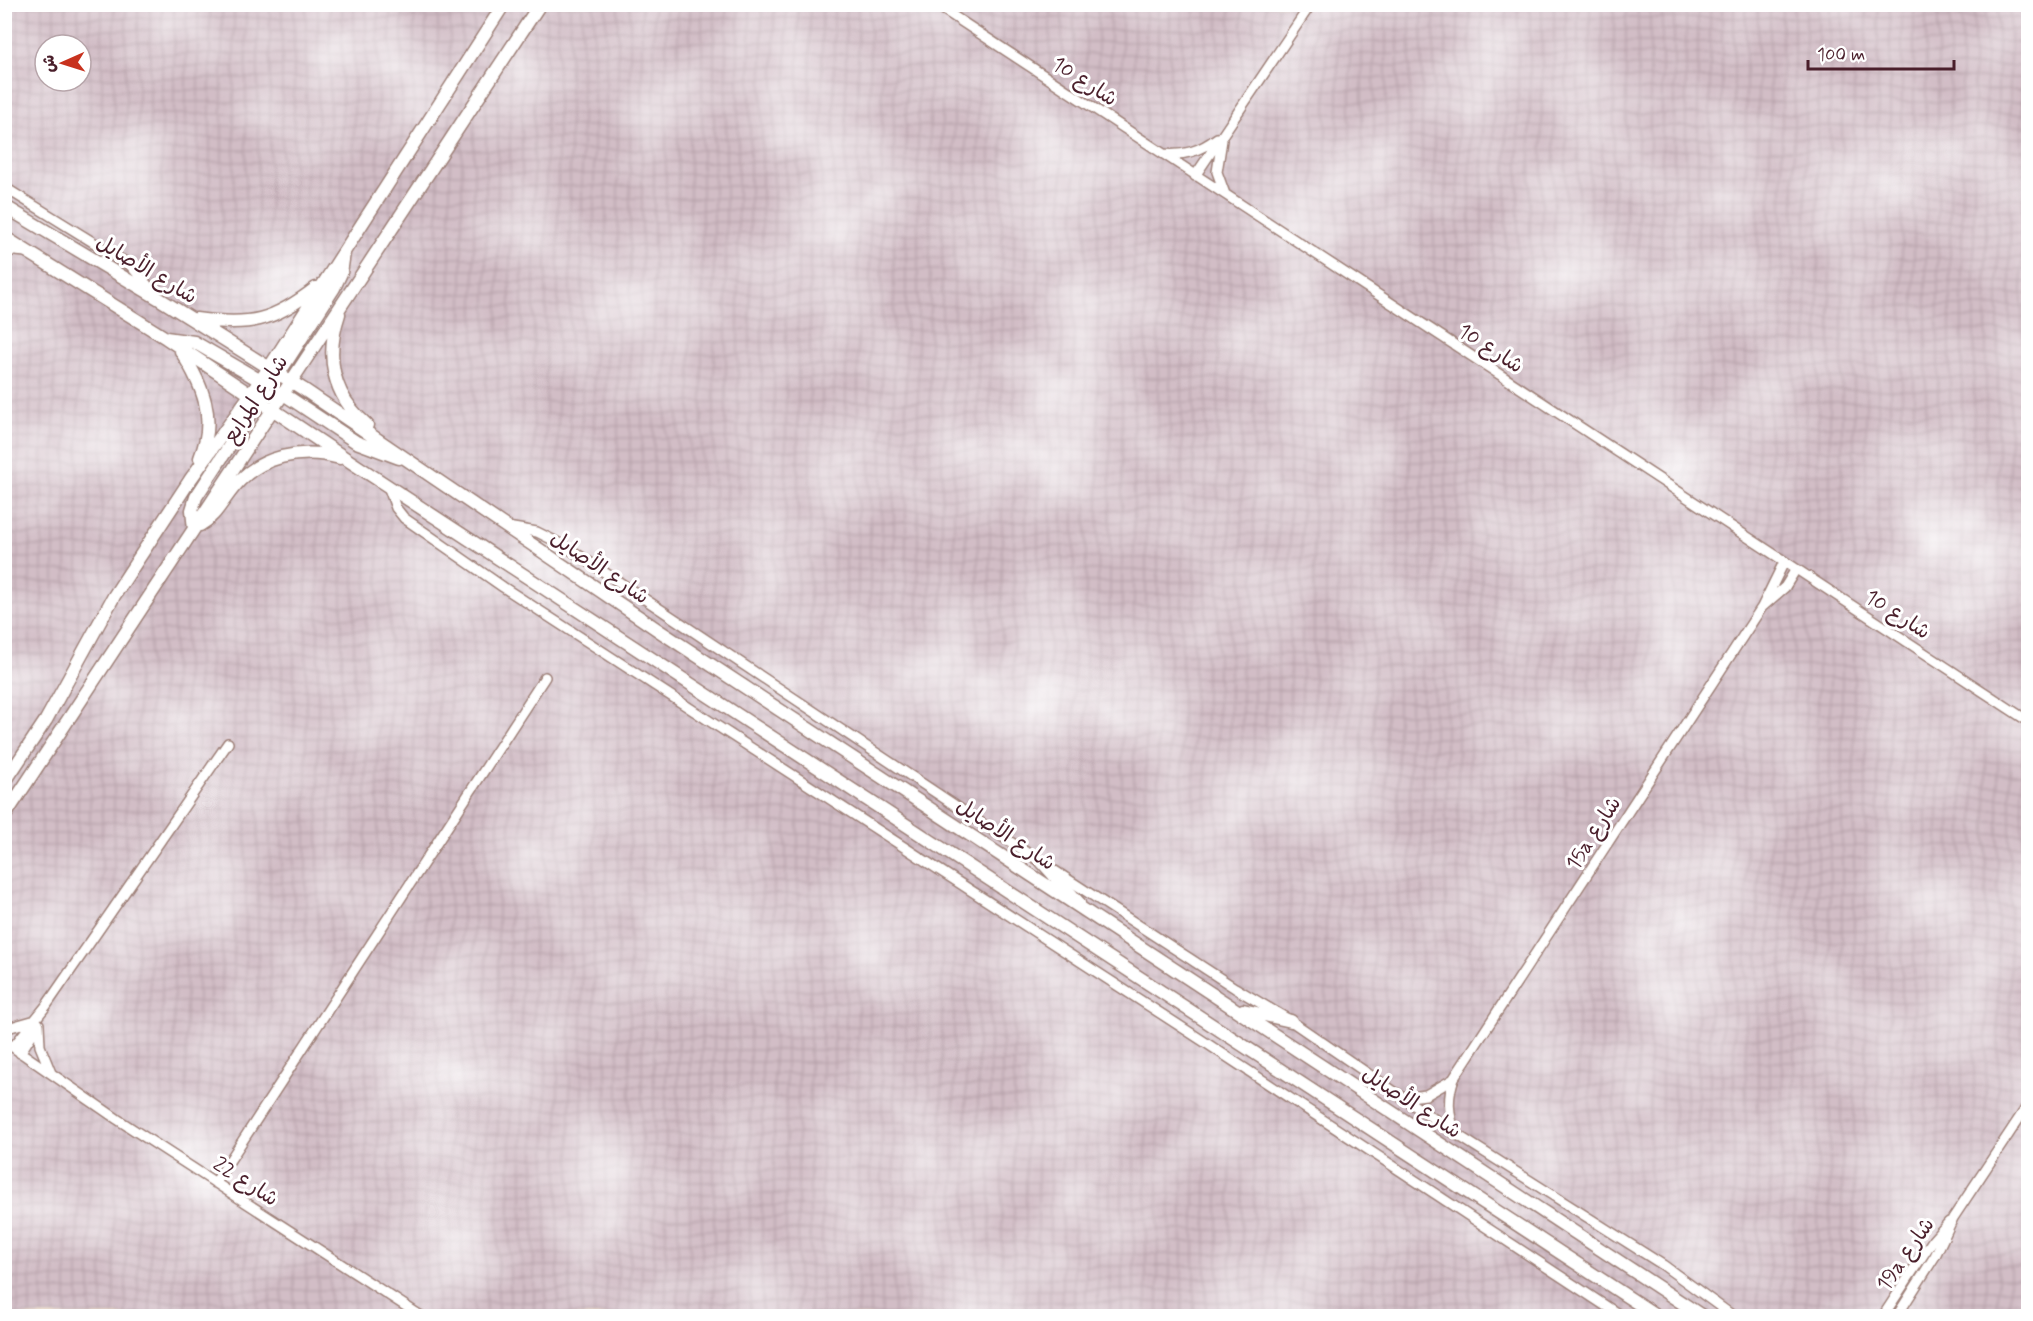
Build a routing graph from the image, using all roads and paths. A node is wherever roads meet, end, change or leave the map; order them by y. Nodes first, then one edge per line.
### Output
1 (540, 4) edge
2 (934, 4) edge
3 (1311, 4) edge
4 (504, 5) edge
5 (1223, 133) junction
6 (1162, 154) junction
7 (1196, 176) junction
8 (4, 187) edge
9 (1226, 196) junction
10 (4, 206) edge
11 (4, 237) edge
12 (4, 250) edge
13 (344, 251) junction
14 (27, 252) junction
15 (324, 281) junction
16 (345, 297) junction
17 (158, 298) junction
18 (192, 319) junction
19 (172, 342) junction
20 (290, 381) junction
21 (267, 386) junction
22 (272, 408) junction
23 (406, 459) junction
24 (351, 462) junction
25 (190, 480) junction
26 (388, 486) junction
27 (507, 527) junction
28 (194, 529) junction
29 (1784, 562) junction
30 (1796, 569) junction
31 (1762, 607) junction
32 (545, 677) dead end
33 (2028, 721) edge
34 (228, 743) dead end
35 (4, 783) edge
36 (4, 817) edge
37 (1042, 862) junction
38 (1083, 909) junction
39 (1235, 1008) junction
40 (1291, 1021) junction
41 (36, 1022) junction
42 (4, 1029) edge
43 (13, 1047) edge
44 (53, 1075) junction
45 (1454, 1078) junction
46 (1402, 1098) junction
47 (2028, 1105) edge
48 (1456, 1134) junction
49 (215, 1183) junction
50 (1953, 1218) junction
51 (421, 1317) edge
52 (1621, 1317) edge
53 (1657, 1317) edge
54 (1702, 1317) edge
55 (1733, 1317) edge
56 (1883, 1317) edge
57 (1897, 1317) edge

1 - 16 main road, شارع المرابع
2 - 6 street, شارع 10
3 - 5 street
4 - 13 main road, شارع المرابع
5 - 6 street
5 - 7 street
5 - 9 street
6 - 7 street, شارع 10
7 - 9 street, شارع 10
8 - 17 street
9 - 29 street, شارع 10
10 - 17 main road, شارع الأصايل
11 - 14 main road
12 - 14 street
13 - 15 main road, شارع المرابع
13 - 21 main road
14 - 19 main road
15 - 18 main road
15 - 21 main road, شارع المرابع
16 - 20 main road, شارع المرابع
16 - 23 main road
17 - 18 main road, شارع الأصايل
18 - 21 main road, شارع الأصايل
19 - 21 main road
19 - 25 main road
20 - 21 main road, شارع الأصايل
20 - 23 main road, شارع الأصايل
21 - 22 main road, شارع المرابع
21 - 23 main road
21 - 25 main road, شارع المرابع
21 - 28 main road
22 - 24 main road
22 - 28 main road, شارع المرابع
23 - 27 main road, شارع الأصايل
24 - 26 main road
24 - 28 main road
25 - 35 main road, شارع المرابع
26 - 52 street
26 - 53 main road
27 - 37 street
27 - 38 main road, شارع الأصايل
28 - 36 main road, شارع المرابع
29 - 30 street, شارع 10
29 - 31 street, 15a شارع
30 - 31 street, 15a شارع
30 - 33 street, شارع 10
31 - 45 street, 15a شارع
32 - 49 street
34 - 41 street, شارع 22
37 - 38 main road
37 - 40 street
38 - 39 main road, شارع الأصايل
39 - 40 main road
39 - 54 main road, شارع الأصايل
40 - 46 street
41 - 42 street
41 - 43 street, شارع 22
41 - 44 street
43 - 44 street, شارع 22
44 - 49 street, شارع 22
45 - 46 street, 15a شارع
45 - 48 street, 15a شارع
46 - 48 street
47 - 50 street
48 - 55 street
49 - 51 street, شارع 22
50 - 56 street, 19a شارع
50 - 57 street, 19a شارع

